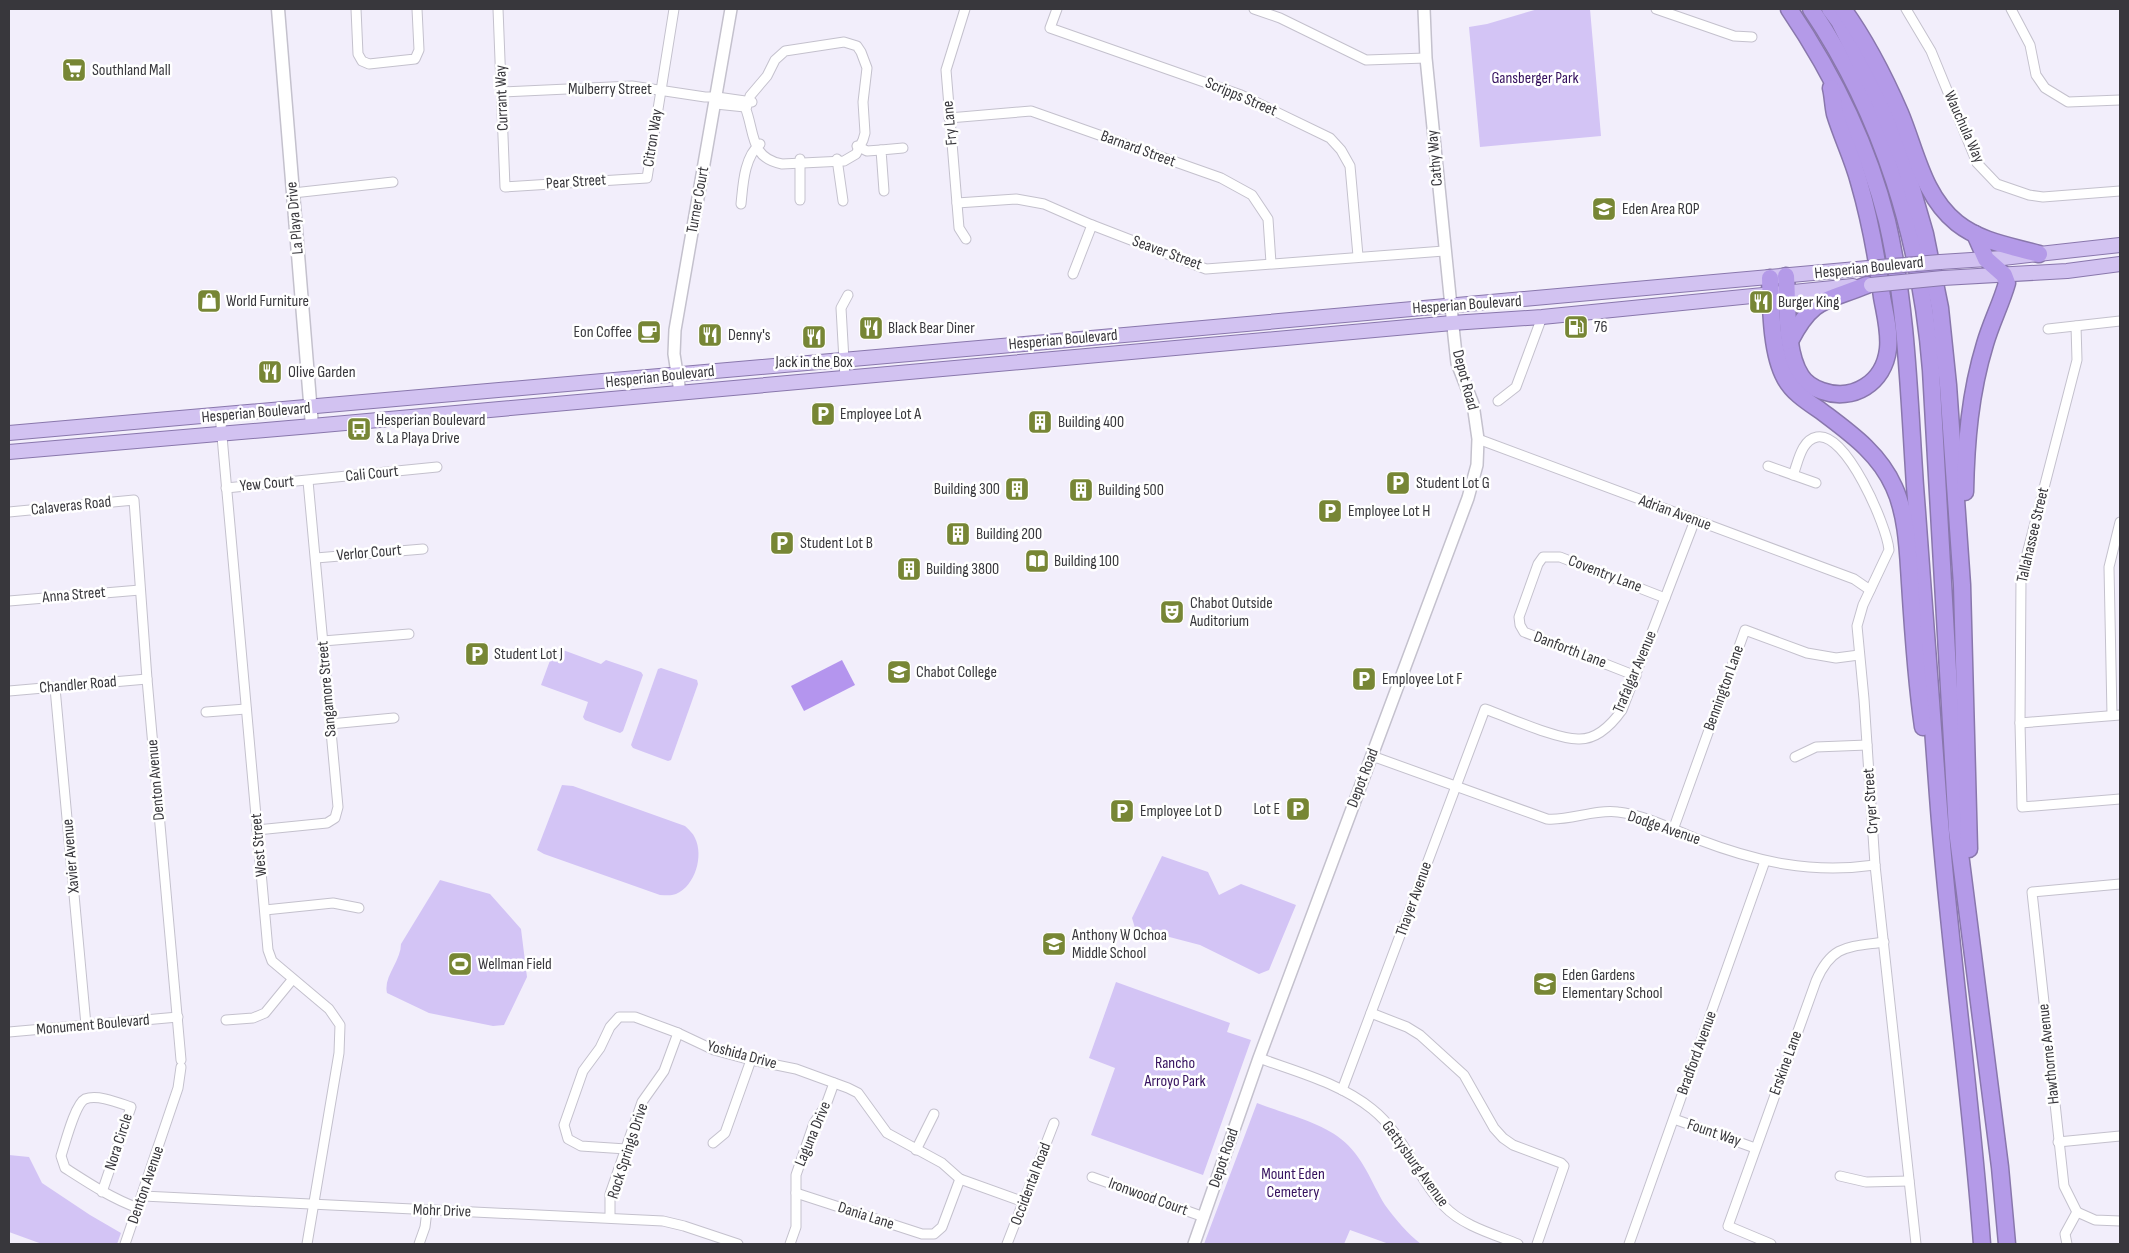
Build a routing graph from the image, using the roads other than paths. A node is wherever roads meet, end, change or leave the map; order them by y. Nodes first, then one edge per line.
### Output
1 (278, 9) edge
2 (356, 9) edge
3 (417, 9) edge
4 (498, 9) edge
5 (674, 9) edge
6 (731, 9) edge
7 (965, 9) edge
8 (1057, 9) edge
9 (1254, 9) edge
10 (1424, 9) edge
11 (1656, 9) edge
12 (1789, 9) edge
13 (1811, 9) edge
14 (1830, 9) edge
15 (1843, 9) edge
16 (1906, 9) edge
17 (2011, 9) edge
18 (1752, 37) dead end
19 (1426, 58) junction
20 (1829, 73) junction
21 (661, 89) junction
22 (502, 92) junction
23 (717, 100) junction
24 (2120, 100) edge
25 (748, 104) junction
26 (949, 118) junction
27 (758, 145) junction
28 (859, 146) junction
29 (904, 148) dead end
30 (881, 150) junction
31 (837, 160) junction
32 (800, 161) junction
33 (647, 178) joint
34 (393, 182) dead end
35 (505, 187) joint
36 (884, 191) dead end
37 (2120, 191) edge
38 (293, 193) junction
39 (800, 200) dead end
40 (843, 201) dead end
41 (957, 203) junction
42 (741, 204) dead end
43 (1092, 225) junction
44 (1975, 234) junction
45 (966, 239) dead end
46 (2120, 246) edge
47 (1444, 251) junction
48 (2039, 254) junction
49 (1358, 256) junction
50 (1986, 259) junction
51 (1272, 263) junction
52 (2120, 264) edge
53 (1073, 274) dead end
54 (2004, 275) junction
55 (1778, 277) junction
56 (1869, 285) junction
57 (1788, 294) junction
58 (848, 295) dead end
59 (1771, 295) junction
60 (1451, 306) junction
61 (1542, 317) junction
62 (2120, 321) edge
63 (1452, 323) junction
64 (2076, 326) junction
65 (2048, 329) dead end
66 (1790, 341) junction
67 (844, 360) junction
68 (677, 374) junction
69 (845, 378) junction
70 (680, 392) junction
71 (1498, 401) dead end
72 (311, 407) junction
73 (220, 414) junction
74 (312, 426) junction
75 (9, 433) edge
76 (222, 434) junction
77 (1478, 439) junction
78 (9, 452) edge
79 (1768, 466) dead end
80 (437, 467) dead end
81 (1793, 475) junction
82 (308, 480) junction
83 (1816, 483) dead end
84 (226, 488) junction
85 (134, 500) joint
86 (9, 512) edge
87 (1695, 520) junction
88 (2120, 522) edge
89 (423, 549) dead end
90 (1544, 557) joint
91 (316, 558) junction
92 (1962, 585) junction
93 (140, 590) junction
94 (1870, 590) junction
95 (1665, 598) junction
96 (9, 601) edge
97 (408, 634) dead end
98 (323, 641) junction
99 (1859, 655) junction
100 (1636, 676) junction
101 (147, 679) junction
102 (55, 688) junction
103 (9, 692) edge
104 (246, 709) junction
105 (1485, 709) joint
106 (206, 712) dead end
107 (2116, 715) edge
108 (394, 718) dead end
109 (2020, 723) junction
110 (330, 724) junction
111 (1867, 745) junction
112 (1372, 756) junction
113 (1795, 757) dead end
114 (1456, 787) junction
115 (2120, 799) edge
116 (257, 830) junction
117 (1673, 830) junction
118 (1941, 834) junction
119 (1765, 861) junction
120 (1875, 865) junction
121 (2120, 884) edge
122 (359, 908) dead end
123 (265, 910) junction
124 (1884, 942) junction
125 (292, 980) junction
126 (1976, 980) junction
127 (1371, 1013) junction
128 (178, 1017) junction
129 (226, 1020) dead end
130 (86, 1025) junction
131 (9, 1032) edge
132 (678, 1033) junction
133 (1259, 1058) junction
134 (751, 1060) junction
135 (834, 1083) junction
136 (1342, 1090) junction
137 (934, 1114) dead end
138 (1674, 1119) junction
139 (1054, 1124) dead end
140 (2120, 1136) edge
141 (2058, 1142) junction
142 (713, 1143) dead end
143 (1755, 1148) junction
144 (626, 1149) junction
145 (916, 1150) junction
146 (1840, 1176) dead end
147 (1092, 1177) dead end
148 (960, 1179) junction
149 (1909, 1180) junction
150 (102, 1192) junction
151 (796, 1193) junction
152 (143, 1196) junction
153 (1024, 1202) junction
154 (314, 1206) junction
155 (138, 1208) junction
156 (427, 1210) junction
157 (2077, 1212) junction
158 (610, 1217) junction
159 (1204, 1217) junction
160 (2120, 1221) edge
161 (125, 1244) edge
162 (307, 1244) edge
163 (420, 1244) edge
164 (738, 1244) edge
165 (790, 1244) edge
166 (1007, 1244) edge
167 (1194, 1244) edge
168 (1518, 1244) edge
169 (1537, 1244) edge
170 (1629, 1244) edge
171 (1771, 1244) edge
172 (1916, 1244) edge
173 (1982, 1244) edge
174 (2008, 1244) edge
175 (2067, 1244) edge

1 - 38 main road, La Playa Drive
2 - 3 street
4 - 22 street, Currant Way
5 - 21 street, Citron Way
6 - 23 street, Turner Court
7 - 26 street, Fry Lane
8 - 49 street, Scripps Street
9 - 19 street
10 - 19 street, Cathy Way
11 - 18 street
12 - 20 highway
13 - 126 highway
14 - 92 highway
15 - 44 highway
16 - 37 street, Wauchula Way
17 - 24 street
19 - 47 street, Cathy Way
20 - 66 highway
20 - 118 highway
21 - 22 street, Mulberry Street
21 - 23 street, Mulberry Street
21 - 33 street, Citron Way
22 - 35 street, Currant Way
23 - 25 street, Mulberry Street
23 - 68 street, Turner Court
25 - 27 street
25 - 28 street
26 - 41 street, Fry Lane
26 - 51 street, Barnard Street
27 - 32 street
27 - 42 street
28 - 30 street
28 - 31 street
29 - 30 street
30 - 36 street
31 - 32 street
31 - 40 street
32 - 39 street
33 - 35 street, Pear Street
34 - 38 street
38 - 72 main road, La Playa Drive
41 - 43 street, Seaver Street
41 - 45 street, Fry Lane
43 - 51 street, Seaver Street
43 - 53 street
44 - 48 highway
44 - 50 highway
46 - 48 main road, Hesperian Boulevard
47 - 49 street, Seaver Street
47 - 60 street, Cathy Way
48 - 50 main road, Hesperian Boulevard
49 - 51 street, Seaver Street
50 - 54 highway
50 - 55 main road, Hesperian Boulevard, bridge
52 - 54 main road, Hesperian Boulevard
54 - 56 main road, Hesperian Boulevard, bridge
54 - 92 highway
55 - 57 highway
55 - 59 highway
55 - 60 main road, Hesperian Boulevard
56 - 57 main road, Hesperian Boulevard
56 - 66 highway
57 - 59 main road, Hesperian Boulevard
57 - 66 highway
58 - 67 street
59 - 61 main road, Hesperian Boulevard
59 - 118 highway
60 - 63 street, Depot Road
60 - 67 main road, Hesperian Boulevard
61 - 63 main road, Hesperian Boulevard
61 - 71 street
62 - 64 street
63 - 69 main road, Hesperian Boulevard
63 - 77 street, Depot Road
64 - 65 street
64 - 109 street, Tallahassee Street
67 - 68 main road, Hesperian Boulevard
67 - 69 street
68 - 70 street, Turner Court
68 - 72 main road, Hesperian Boulevard
69 - 70 main road, Hesperian Boulevard
70 - 74 main road, Hesperian Boulevard
72 - 73 main road, Hesperian Boulevard
72 - 74 main road, La Playa Drive
73 - 75 main road, Hesperian Boulevard
73 - 76 street, West Street
74 - 76 main road, Hesperian Boulevard
76 - 78 main road, Hesperian Boulevard
76 - 84 street, West Street
77 - 87 street, Adrian Avenue
77 - 112 street, Depot Road
79 - 81 street
80 - 82 street, Cali Court
81 - 83 street
81 - 94 street, Cryer Street
82 - 84 street, Yew Court
82 - 91 street, Sangamore Street
84 - 104 street, West Street
85 - 86 street, Calaveras Road
85 - 93 street, Denton Avenue
87 - 94 street, Adrian Avenue
87 - 95 street, Trafalgar Avenue
88 - 107 street
89 - 91 street, Verlor Court
90 - 95 street, Coventry Lane
90 - 100 street, Danforth Lane
91 - 98 street, Sangamore Street
92 - 126 highway
93 - 96 street, Anna Street
93 - 101 street, Denton Avenue
94 - 99 street, Cryer Street
95 - 100 street, Trafalgar Avenue
97 - 98 street
98 - 110 street, Sangamore Street
99 - 111 street, Cryer Street
99 - 117 street, Bennington Lane
100 - 105 street, Trafalgar Avenue
101 - 102 street, Chandler Road
101 - 128 street, Denton Avenue
102 - 103 street, Chandler Road
102 - 130 street, Xavier Avenue
104 - 106 street
104 - 116 street, West Street
105 - 114 street, Thayer Avenue
107 - 109 street
108 - 110 street
109 - 115 street, Tallahassee Street
110 - 116 street, Sangamore Street
111 - 113 street
111 - 120 street, Cryer Street
112 - 114 street, Dodge Avenue
112 - 133 street, Depot Road
114 - 117 street, Dodge Avenue
114 - 127 street, Thayer Avenue
116 - 123 street, West Street
117 - 119 street, Dodge Avenue
118 - 173 highway
119 - 120 street, Dodge Avenue
119 - 138 street, Bradford Avenue
120 - 124 street, Cryer Street
121 - 141 street, Hawthorne Avenue
122 - 123 street
123 - 125 street, West Street
124 - 143 street, Erskine Lane
124 - 149 street, Cryer Street
125 - 129 street
125 - 154 street, West Street
126 - 174 highway
127 - 136 street, Thayer Avenue
127 - 169 street
128 - 130 street, Monument Boulevard
128 - 152 street, Denton Avenue
130 - 131 street, Monument Boulevard
132 - 134 street, Yoshida Drive
132 - 144 street, Rock Springs Drive
132 - 144 street, Yoshida Drive
133 - 136 street, Gettysburg Avenue
133 - 159 street, Depot Road
134 - 135 street, Yoshida Drive
134 - 142 street
135 - 145 street, Yoshida Drive
135 - 151 street, Laguna Drive
136 - 168 street, Gettysburg Avenue
137 - 145 street
138 - 143 street, Fount Way
138 - 170 street, Bradford Avenue
139 - 153 street, Occidental Road
140 - 141 street
141 - 157 street, Hawthorne Avenue
143 - 171 street, Erskine Lane
144 - 158 street, Rock Springs Drive
145 - 148 street, Yoshida Drive
146 - 149 street
147 - 159 street, Ironwood Court
148 - 151 street, Dania Lane
148 - 153 street, Yoshida Drive
149 - 172 street, Cryer Street
150 - 150 street, Nora Circle
150 - 155 street, Nora Circle
151 - 165 street, Laguna Drive
152 - 154 street, Mohr Drive
152 - 155 street, Denton Avenue
153 - 166 street, Occidental Road
154 - 156 street, Mohr Drive
154 - 162 street, West Street
155 - 161 street, Denton Avenue
156 - 158 street, Mohr Drive
156 - 163 street
157 - 160 street
157 - 175 street
158 - 164 street, Mohr Drive
159 - 167 street, Depot Road

